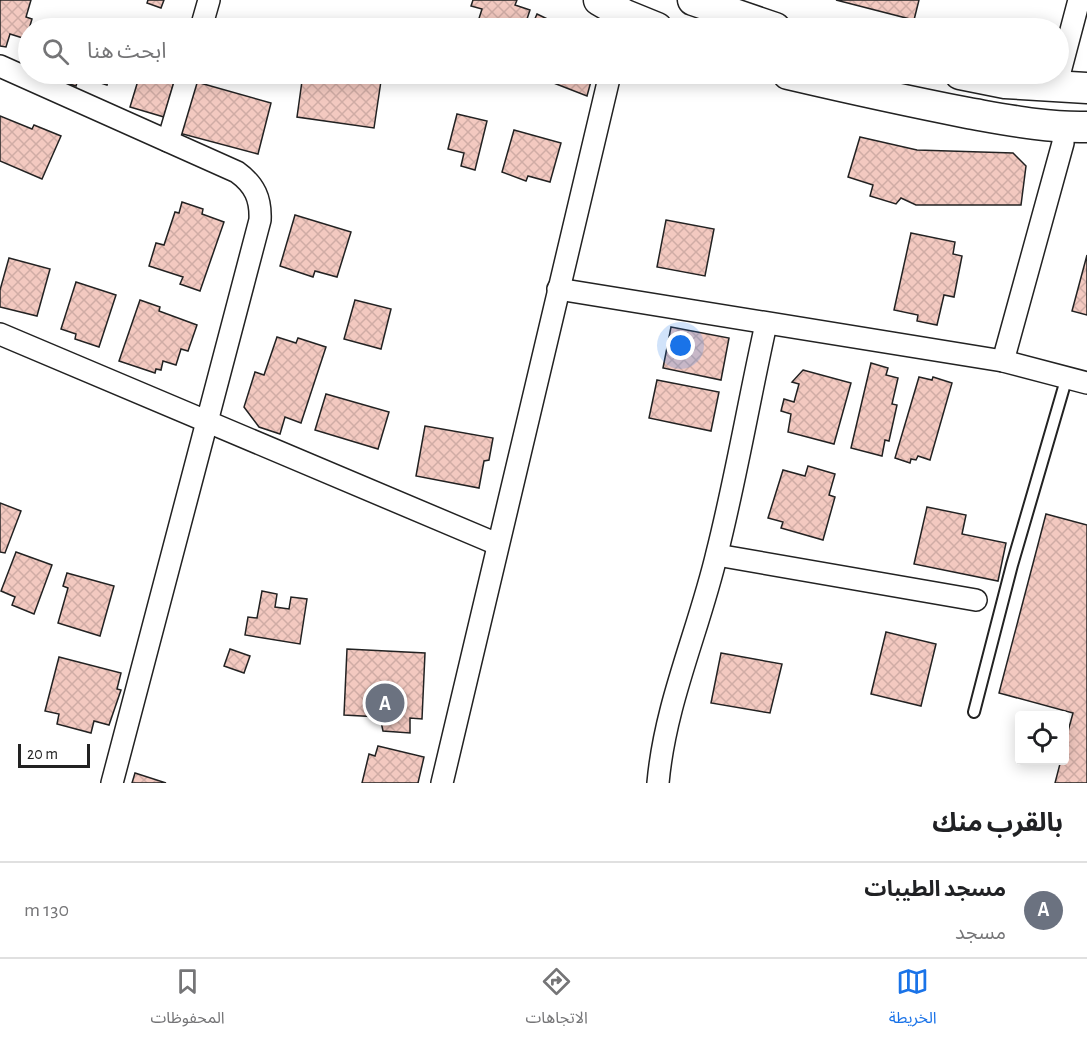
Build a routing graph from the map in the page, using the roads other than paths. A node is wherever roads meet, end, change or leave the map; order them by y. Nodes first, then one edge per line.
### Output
1 (209, 0) edge
2 (599, 0) edge
3 (693, 0) edge
4 (1079, 0) edge
5 (204, 18) edge
6 (619, 18) edge
7 (746, 18) edge
8 (1069, 38) edge
9 (0, 66) edge
10 (18, 74) edge
11 (40, 84) edge
12 (185, 84) edge
13 (608, 84) edge
14 (829, 84) edge
15 (1018, 84) edge
16 (1057, 84) edge
17 (1056, 87) junction
18 (1087, 88) edge
19 (1075, 127) edge
20 (168, 141) junction
21 (558, 289) junction
22 (766, 324) junction
23 (0, 334) edge
24 (1003, 361) junction
25 (1077, 382) edge
26 (207, 420) junction
27 (497, 544) junction
28 (717, 555) junction
29 (976, 600) dead end
30 (974, 712) dead end
31 (112, 783) edge
32 (442, 783) edge
33 (658, 783) edge

1 - 5 street
2 - 6 main road
3 - 7 main road
4 - 8 street
9 - 10 street
11 - 20 street
12 - 20 street
13 - 21 street
14 - 19 main road
15 - 17 main road
16 - 17 street
17 - 18 main road
19 - 24 street
20 - 26 street
21 - 22 street
21 - 27 street
22 - 24 street
22 - 28 street
23 - 26 street
24 - 25 street
25 - 30 lane
26 - 27 street
26 - 31 street
27 - 32 street
28 - 29 street
28 - 33 street

